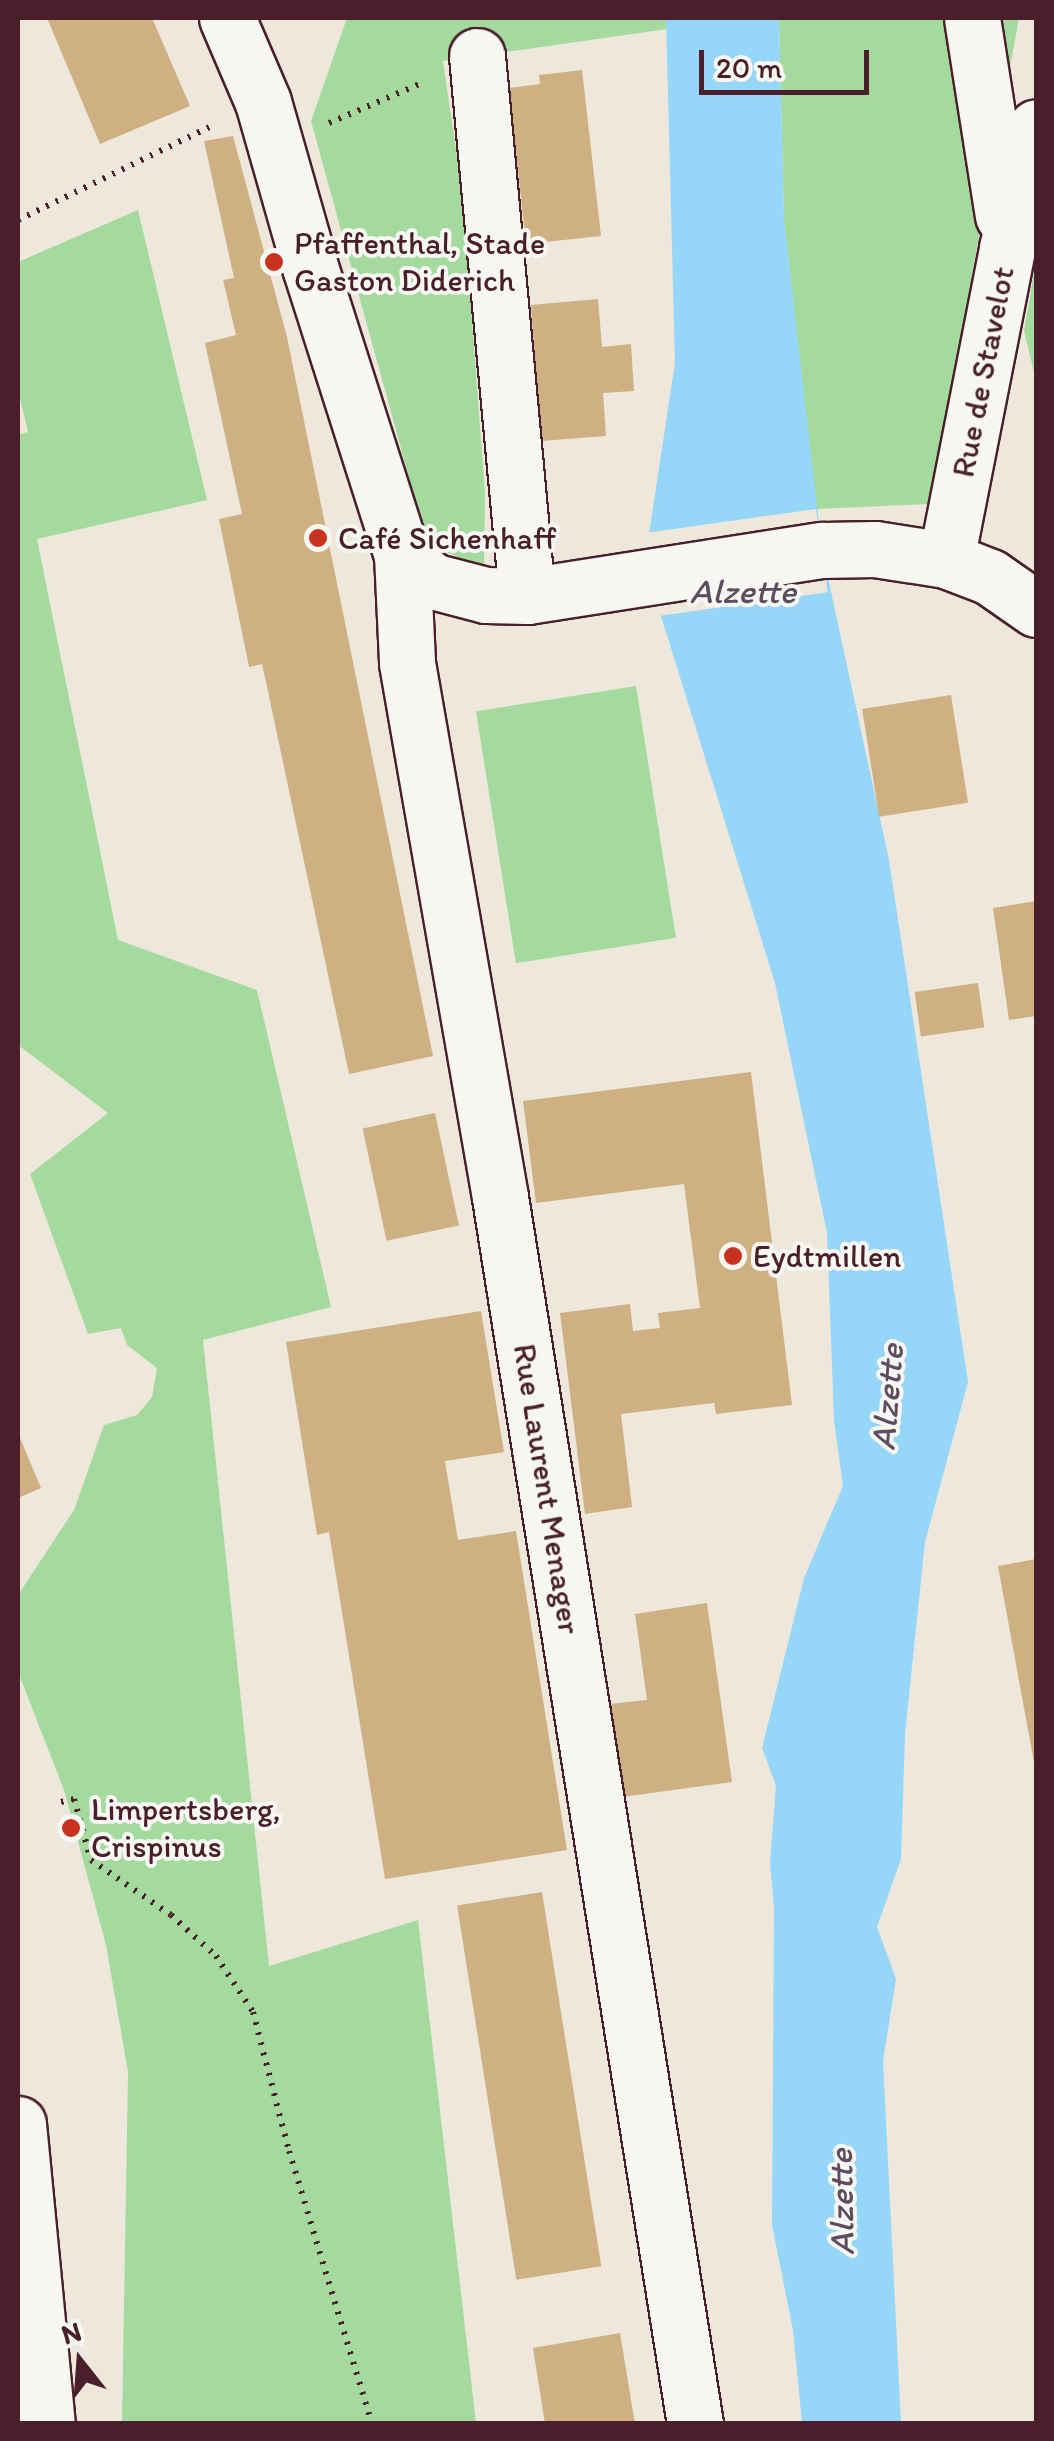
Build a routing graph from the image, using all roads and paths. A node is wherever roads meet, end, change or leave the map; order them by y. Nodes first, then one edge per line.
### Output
1 (227, 18) edge
2 (972, 18) edge
3 (477, 56) joint
4 (353, 117) dead end
5 (216, 124) dead end
6 (1036, 127) edge
7 (18, 220) edge
8 (1008, 248) junction
9 (402, 555) junction
10 (946, 560) junction
11 (527, 596) junction
12 (1036, 609) edge
13 (61, 1802) dead end
14 (18, 2124) edge
15 (47, 2424) edge
16 (372, 2424) edge
17 (694, 2424) edge

1 - 9 street, Rue Laurent Menager
2 - 8 street
3 - 4 path
3 - 11 street
5 - 7 path
6 - 8 street, Rue de Stavelot
8 - 10 street, Rue de Stavelot
9 - 11 street
9 - 17 street, Rue Laurent Menager
10 - 11 street
10 - 12 street
13 - 16 path
14 - 15 street

